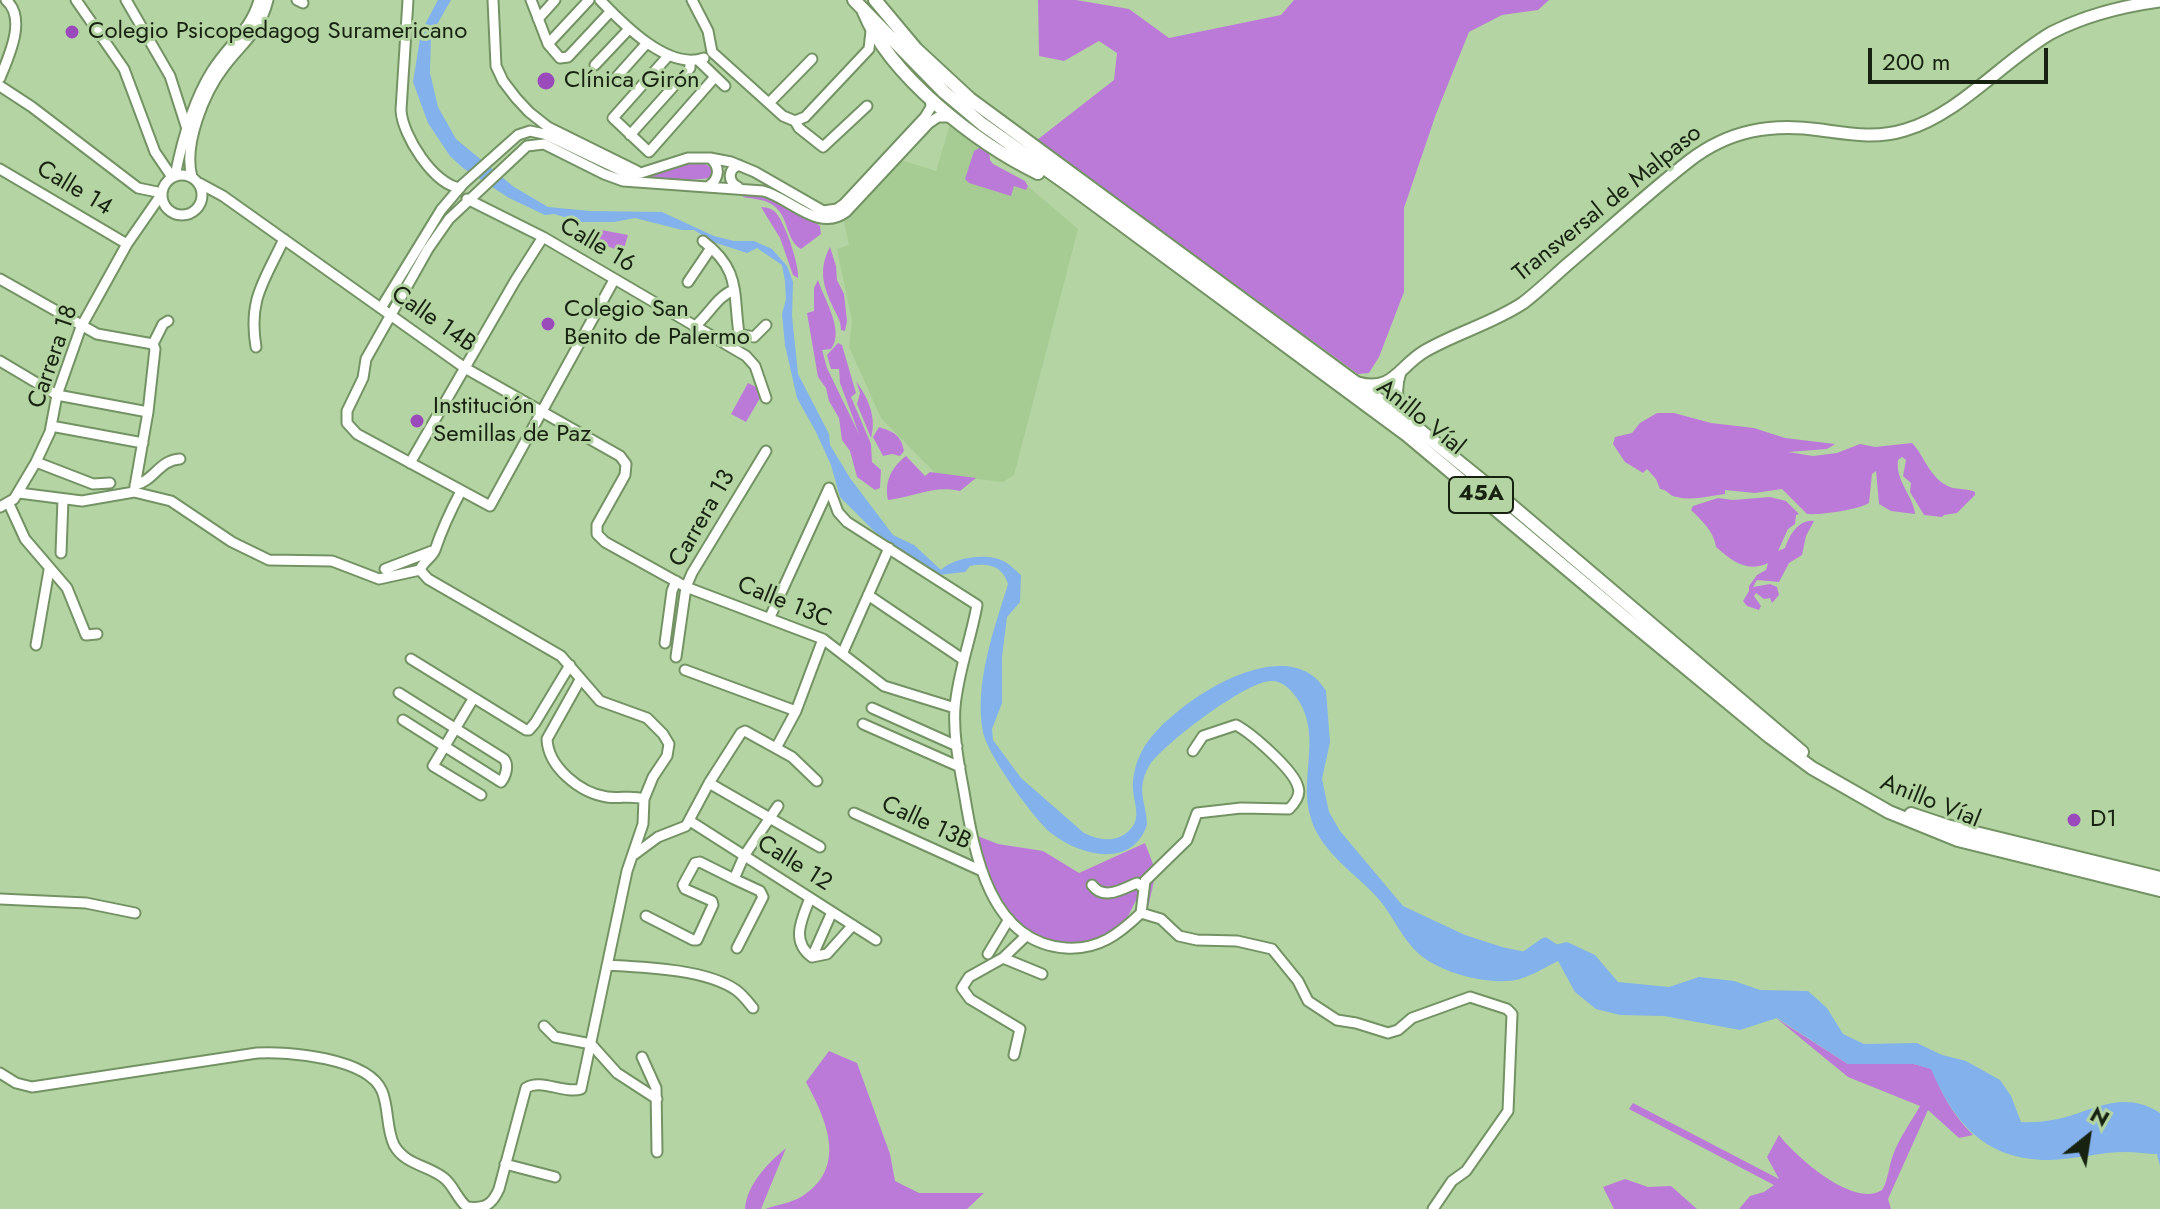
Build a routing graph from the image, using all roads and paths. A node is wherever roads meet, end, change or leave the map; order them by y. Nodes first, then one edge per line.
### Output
1 (6, 0) edge
2 (76, 0) edge
3 (126, 0) edge
4 (259, 0) edge
5 (268, 0) edge
6 (408, 0) edge
7 (493, 0) edge
8 (531, 0) edge
9 (555, 0) edge
10 (589, 0) edge
11 (600, 0) edge
12 (692, 0) edge
13 (875, 0) edge
14 (2160, 1) edge
15 (858, 3) edge
16 (611, 11) junction
17 (538, 19) junction
18 (629, 29) junction
19 (871, 31) junction
20 (647, 43) junction
21 (548, 44) junction
22 (869, 49) junction
23 (886, 52) junction
24 (669, 55) junction
25 (701, 58) junction
26 (812, 59) dead end
27 (595, 65) dead end
28 (715, 77) junction
29 (0, 78) edge
30 (613, 81) dead end
31 (0, 86) edge
32 (725, 86) dead end
33 (930, 97) junction
34 (769, 103) junction
35 (867, 106) dead end
36 (951, 117) junction
37 (795, 121) junction
38 (187, 129) junction
39 (630, 135) junction
40 (180, 152) junction
41 (710, 158) junction
42 (161, 163) junction
43 (739, 165) junction
44 (0, 169) edge
45 (641, 173) junction
46 (174, 176) junction
47 (195, 180) junction
48 (462, 186) junction
49 (709, 186) junction
50 (738, 187) junction
51 (1074, 189) junction
52 (162, 194) junction
53 (223, 196) junction
54 (471, 196) junction
55 (202, 201) junction
56 (171, 212) junction
57 (142, 224) junction
58 (543, 237) junction
59 (284, 239) junction
60 (127, 244) junction
61 (0, 279) edge
62 (614, 280) junction
63 (688, 282) dead end
64 (734, 290) junction
65 (381, 308) junction
66 (391, 315) junction
67 (168, 321) dead end
68 (766, 325) dead end
69 (81, 327) junction
70 (694, 327) junction
71 (153, 344) junction
72 (256, 347) dead end
73 (0, 361) edge
74 (465, 368) junction
75 (1400, 371) junction
76 (1358, 383) junction
77 (57, 395) junction
78 (766, 398) dead end
79 (542, 411) junction
80 (148, 412) junction
81 (1412, 424) junction
82 (51, 426) junction
83 (143, 443) junction
84 (766, 451) dead end
85 (180, 459) dead end
86 (36, 462) junction
87 (410, 463) junction
88 (110, 483) dead end
89 (134, 488) junction
90 (461, 491) junction
91 (19, 493) junction
92 (63, 499) junction
93 (5, 506) edge
94 (597, 534) joint
95 (889, 548) junction
96 (435, 549) junction
97 (61, 553) dead end
98 (385, 569) dead end
99 (49, 570) junction
100 (420, 570) junction
101 (676, 581) junction
102 (686, 587) junction
103 (868, 595) junction
104 (770, 617) junction
105 (97, 634) dead end
106 (823, 639) junction
107 (665, 643) dead end
108 (36, 645) dead end
109 (843, 652) junction
110 (676, 657) dead end
111 (411, 659) dead end
112 (964, 660) junction
113 (570, 665) junction
114 (685, 670) dead end
115 (580, 680) junction
116 (399, 693) dead end
117 (473, 699) junction
118 (872, 708) dead end
119 (955, 708) junction
120 (796, 711) junction
121 (403, 720) dead end
122 (863, 724) dead end
123 (454, 726) junction
124 (444, 745) junction
125 (957, 746) junction
126 (776, 748) junction
127 (1193, 751) dead end
128 (960, 767) junction
129 (817, 781) dead end
130 (709, 783) junction
131 (481, 795) dead end
132 (644, 799) junction
133 (778, 806) dead end
134 (854, 813) dead end
135 (645, 816) junction
136 (770, 818) junction
137 (690, 821) junction
138 (666, 832) junction
139 (820, 847) dead end
140 (744, 856) junction
141 (631, 858) junction
142 (982, 871) junction
143 (2160, 878) edge
144 (734, 879) junction
145 (1092, 885) dead end
146 (1142, 887) junction
147 (2160, 890) edge
148 (810, 898) junction
149 (0, 899) edge
150 (832, 912) junction
151 (135, 913) dead end
152 (1141, 913) junction
153 (646, 916) dead end
154 (1009, 919) junction
155 (853, 925) junction
156 (1027, 935) junction
157 (876, 940) dead end
158 (737, 948) dead end
159 (988, 954) dead end
160 (812, 957) junction
161 (1003, 958) junction
162 (607, 965) junction
163 (1042, 974) dead end
164 (753, 1008) dead end
165 (544, 1026) dead end
166 (591, 1044) junction
167 (1014, 1055) dead end
168 (642, 1057) dead end
169 (0, 1073) edge
170 (657, 1099) junction
171 (657, 1152) dead end
172 (505, 1164) junction
173 (555, 1177) dead end
174 (1433, 1209) edge

1 - 29 street
2 - 42 street
3 - 38 street
4 - 38 street
5 - 47 street
6 - 48 street
7 - 45 street
8 - 17 street
9 - 17 street
10 - 21 street
11 - 16 street
12 - 25 street
13 - 76 highway, Anillo Víal / 45A
14 - 75 main road, Transversal de Malpaso
15 - 19 highway
15 - 51 highway, Anillo Víal / 45A
16 - 18 street
16 - 21 street
17 - 21 street
18 - 20 street
18 - 27 street
19 - 22 street
19 - 23 highway
20 - 24 street
20 - 30 street
22 - 23 street
22 - 37 street
23 - 33 highway
24 - 25 street
24 - 39 street
25 - 28 street
25 - 34 street
25 - 39 street
26 - 34 street
28 - 32 street
28 - 39 street
31 - 52 street
33 - 36 highway
33 - 43 street
34 - 37 street
35 - 37 street
36 - 50 street
36 - 51 highway
38 - 40 street
40 - 42 street
40 - 46 street
41 - 43 street
41 - 45 street
41 - 49 street
42 - 46 street
43 - 50 street
44 - 60 street, Calle 14
45 - 48 street
46 - 47 street
46 - 52 street
47 - 53 street, Calle 14B
47 - 55 street
48 - 65 street
49 - 50 street
49 - 54 street
51 - 147 highway, Anillo Víal / 45A
52 - 56 street
52 - 57 street, Carrera 18
53 - 55 street
53 - 59 street, Calle 14B
54 - 58 street, Calle 16
54 - 66 street
55 - 56 street
56 - 57 street
57 - 60 street, Carrera 18
58 - 62 street, Calle 16
58 - 74 street
59 - 65 street, Calle 14B
59 - 72 street
60 - 69 street, Carrera 18
61 - 69 street
62 - 70 street, Calle 16
62 - 79 street
63 - 64 street
64 - 68 street
64 - 70 street
65 - 66 street, Calle 14B
66 - 74 street, Calle 14B
66 - 87 street
67 - 71 street
69 - 71 street
69 - 77 street, Carrera 18
70 - 78 street, Calle 16
71 - 80 street
73 - 77 street
74 - 79 street, Calle 14B
74 - 87 street
75 - 76 main road, Transversal de Malpaso
75 - 81 main road
76 - 81 highway, Anillo Víal / 45A
77 - 80 street
77 - 82 street, Carrera 18
79 - 90 street
79 - 94 street, Calle 14B
80 - 83 street
81 - 143 highway, Anillo Víal / 45A
82 - 83 street
82 - 86 street, Carrera 18
83 - 89 street
84 - 102 street, Carrera 13
85 - 89 street
86 - 88 street
86 - 91 street, Carrera 18
87 - 90 street
89 - 92 street
89 - 100 street
90 - 96 street
91 - 92 street
91 - 93 street, Carrera 18
92 - 97 street
93 - 99 street
94 - 101 street, Calle 13C
95 - 103 street
95 - 104 street
95 - 112 street
96 - 98 street
96 - 100 street
99 - 105 street
99 - 108 street
100 - 113 street
101 - 102 street, Calle 13C
101 - 107 street
102 - 104 street, Calle 13C
102 - 110 street, Carrera 13
103 - 109 street
103 - 112 street
104 - 106 street, Calle 13C
106 - 109 street, Calle 13C
106 - 120 street
109 - 119 street, Calle 13C
111 - 117 street
112 - 119 street
113 - 115 street
113 - 117 street
114 - 120 street
115 - 132 street
115 - 132 street
116 - 123 street
117 - 123 street
118 - 125 street
119 - 125 street
120 - 126 street
121 - 124 street
122 - 128 street
123 - 124 street
123 - 124 street
124 - 131 street
125 - 128 street
126 - 129 street
126 - 130 street
127 - 146 street
128 - 142 street
130 - 136 street
130 - 137 street
132 - 135 street
133 - 136 street
134 - 142 street, Calle 13B
135 - 138 street
135 - 141 street
136 - 139 street
136 - 140 street
137 - 138 street
137 - 140 street, Calle 12
138 - 141 street
140 - 144 street
140 - 148 street, Calle 12
141 - 162 street
142 - 154 street
144 - 153 street
144 - 158 street
145 - 146 street
146 - 152 street
148 - 150 street, Calle 12
148 - 160 street
149 - 151 street
150 - 155 street, Calle 12
150 - 160 street
152 - 156 street
152 - 174 street
154 - 156 street
154 - 159 street
155 - 157 street, Calle 12
155 - 160 street
156 - 161 street
161 - 163 street
161 - 167 street
162 - 164 street
162 - 166 street
165 - 166 street
166 - 170 street
166 - 172 street
168 - 170 street
169 - 172 street
170 - 171 street
172 - 173 street

